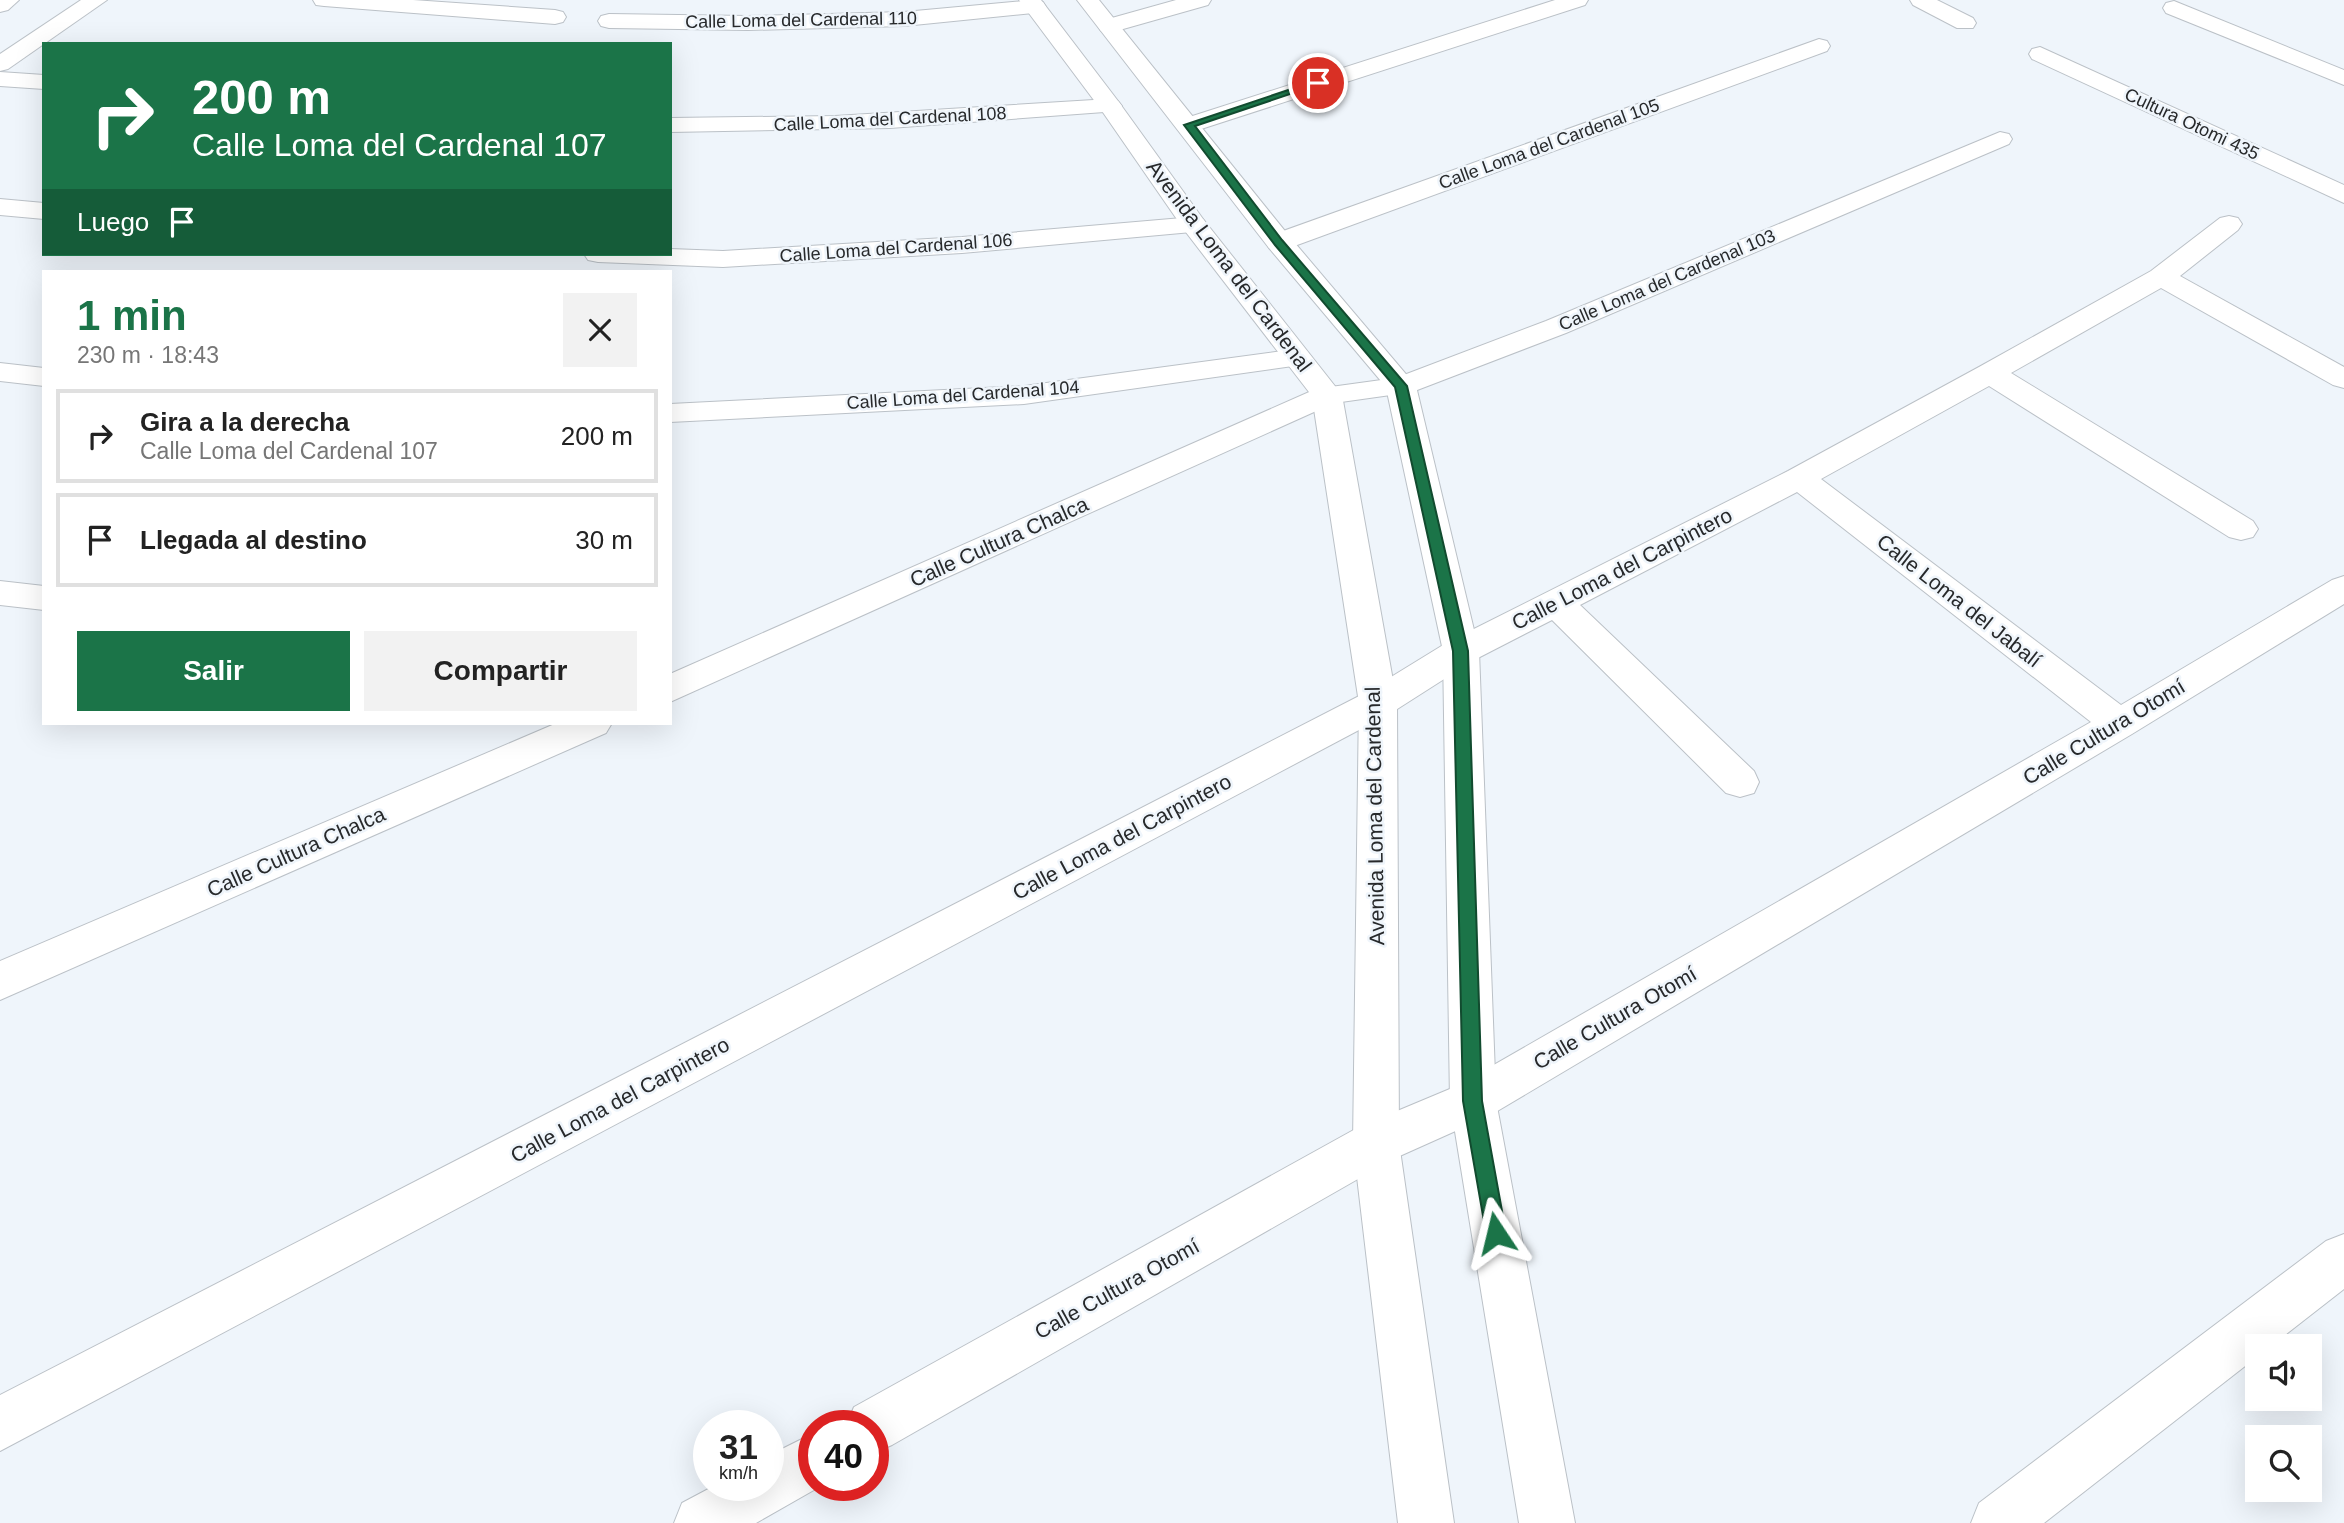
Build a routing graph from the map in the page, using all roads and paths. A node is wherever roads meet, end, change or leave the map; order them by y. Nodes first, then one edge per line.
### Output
1 (8, 0) edge
2 (96, 0) edge
3 (324, 0) edge
4 (1200, 0) edge
5 (1577, 0) edge
6 (1921, 0) edge
7 (1032, 4) edge
8 (0, 5) edge
9 (2174, 8) dead end
10 (1099, 13) edge
11 (555, 17) dead end
12 (610, 21) dead end
13 (1965, 23) dead end
14 (1819, 47) dead end
15 (2040, 54) dead end
16 (0, 64) edge
17 (2344, 78) edge
18 (0, 79) edge
19 (42, 82) edge
20 (1110, 106) junction
21 (672, 125) edge
22 (1189, 125) junction
23 (2000, 139) dead end
24 (2344, 195) edge
25 (0, 207) edge
26 (42, 211) edge
27 (2230, 224) dead end
28 (1194, 225) junction
29 (1279, 242) junction
30 (648, 256) edge
31 (2161, 277) junction
32 (1297, 358) junction
33 (0, 372) edge
34 (1990, 373) junction
35 (42, 377) edge
36 (2344, 379) edge
37 (1401, 386) junction
38 (1327, 395) junction
39 (672, 413) edge
40 (1799, 478) junction
41 (2241, 529) dead end
42 (2344, 588) edge
43 (1555, 603) junction
44 (1461, 651) junction
45 (688, 672) edge
46 (672, 687) edge
47 (1378, 703) junction
48 (2119, 724) junction
49 (588, 725) edge
50 (1740, 782) dead end
51 (0, 981) edge
52 (1473, 1101) junction
53 (1376, 1143) junction
54 (2344, 1258) edge
55 (889, 1417) edge
56 (0, 1424) edge
57 (741, 1501) edge
58 (702, 1523) edge
59 (1426, 1523) edge
60 (1546, 1523) edge
61 (1999, 1523) edge

1 - 8 street
2 - 16 street
3 - 11 street
4 - 10 street
5 - 22 street
6 - 13 street
7 - 12 street, Calle Loma del Cardenal 110
7 - 20 street, Avenida Loma del Cardenal
9 - 17 street
10 - 22 street
14 - 29 street, Calle Loma del Cardenal 105
15 - 24 street, Cultura Otomi 435
18 - 19 street
20 - 21 street, Calle Loma del Cardenal 108
20 - 28 street, Avenida Loma del Cardenal
22 - 29 street
23 - 37 street, Calle Loma del Cardenal 103
25 - 26 street
27 - 31 street, Calle Loma del Carpintero
28 - 30 street, Calle Loma del Cardenal 106
28 - 32 street, Avenida Loma del Cardenal
29 - 37 street
31 - 34 street, Calle Loma del Carpintero
31 - 36 street
32 - 38 street, Avenida Loma del Cardenal
32 - 39 street, Calle Loma del Cardenal 104
33 - 35 street
34 - 40 street, Calle Loma del Carpintero
34 - 41 street
37 - 38 street, Calle Loma del Cardenal 103
37 - 44 street
38 - 45 street, Calle Cultura Chalca
38 - 47 street, Avenida Loma del Cardenal
40 - 43 street, Calle Loma del Carpintero
40 - 48 street, Calle Loma del Jabalí
42 - 48 street, Calle Cultura Otomí
43 - 44 street, Calle Loma del Carpintero
43 - 50 street
44 - 47 street, Calle Loma del Carpintero
44 - 52 street
45 - 46 street, Calle Cultura Chalca
47 - 53 street, Avenida Loma del Cardenal
47 - 56 street, Calle Loma del Carpintero
48 - 52 street, Calle Cultura Otomí
49 - 51 street, Calle Cultura Chalca
52 - 53 street, Calle Cultura Otomí
52 - 60 street
53 - 55 street, Calle Cultura Otomí
53 - 59 street, Avenida Loma del Cardenal
54 - 61 street
57 - 58 street

